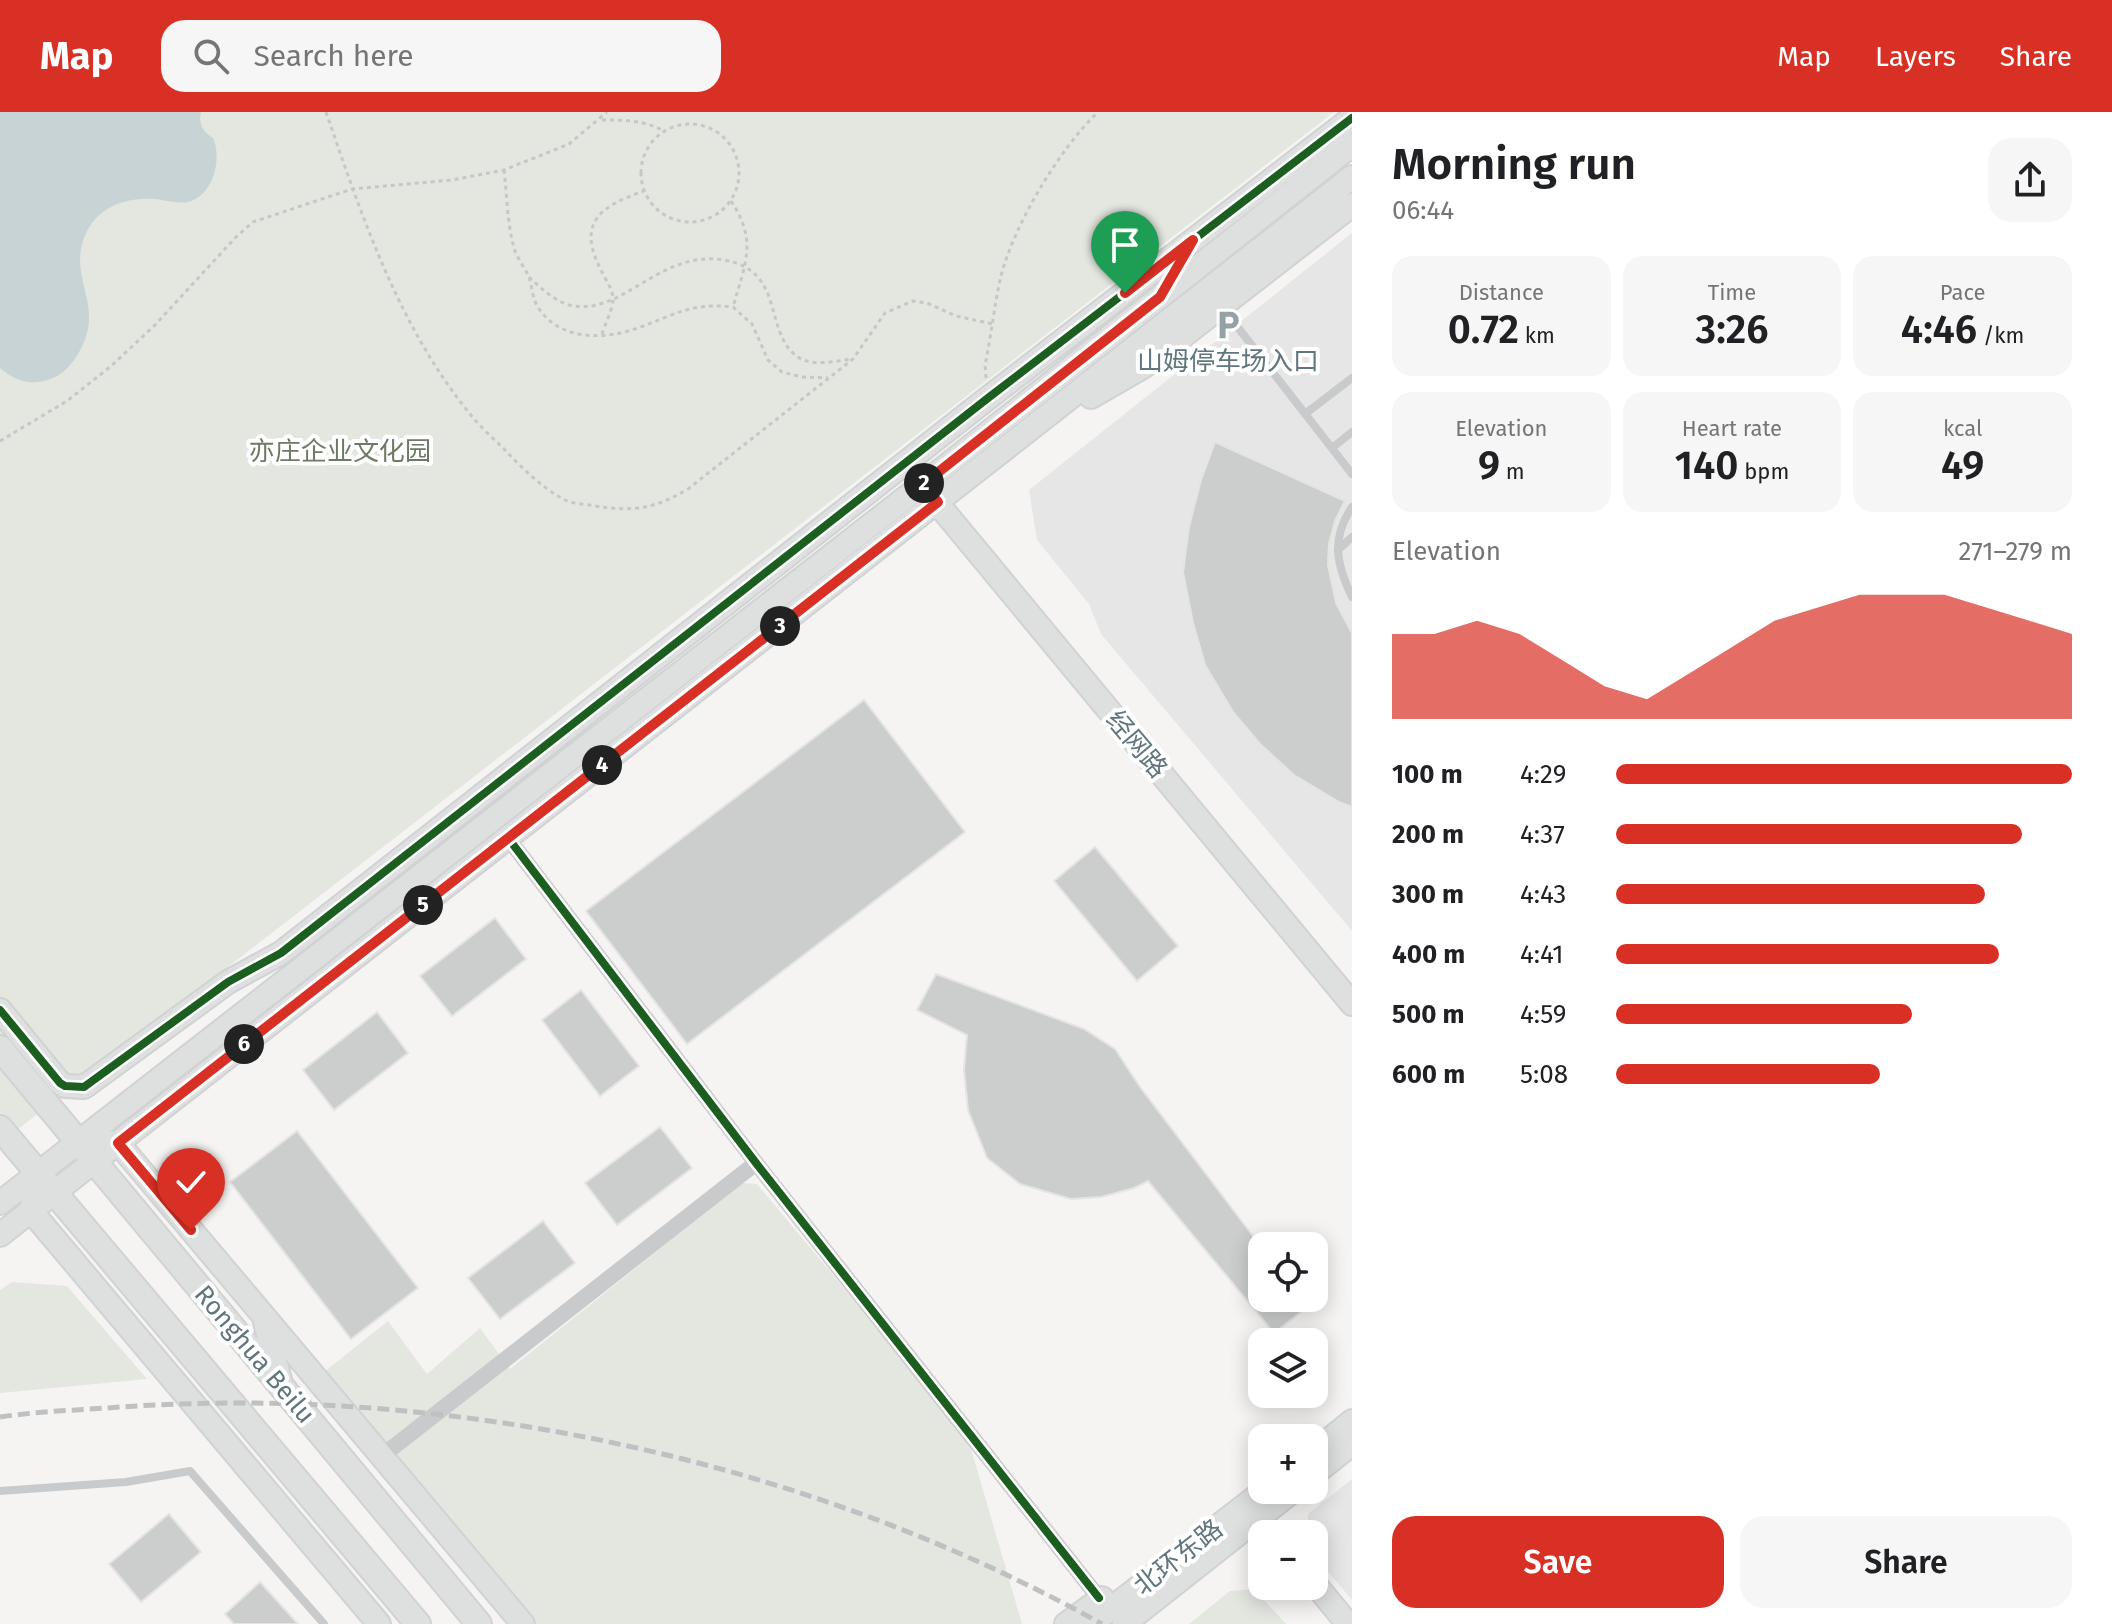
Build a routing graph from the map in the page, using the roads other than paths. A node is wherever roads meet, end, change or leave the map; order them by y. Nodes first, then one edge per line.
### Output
1 (1352, 118) edge
2 (1352, 145) edge
3 (1352, 177) edge
4 (1352, 205) edge
5 (1193, 240) junction
6 (1160, 297) junction
7 (1221, 306) junction
8 (1352, 378) edge
9 (1305, 414) junction
10 (1352, 432) edge
11 (1017, 440) junction
12 (1332, 448) junction
13 (1352, 474) edge
14 (922, 485) junction
15 (938, 502) junction
16 (1352, 507) edge
17 (1352, 537) edge
18 (1338, 550) junction
19 (1352, 562) edge
20 (1341, 570) junction
21 (1352, 597) edge
22 (508, 838) junction
23 (365, 917) junction
24 (281, 953) junction
25 (1352, 1004) edge
26 (0, 1010) edge
27 (0, 1048) edge
28 (0, 1128) edge
29 (78, 1141) junction
30 (118, 1143) junction
31 (95, 1161) junction
32 (756, 1163) junction
33 (38, 1173) junction
34 (54, 1193) junction
35 (0, 1203) edge
36 (31, 1211) junction
37 (0, 1235) edge
38 (264, 1316) junction
39 (282, 1387) junction
40 (1352, 1421) edge
41 (1328, 1441) edge
42 (1352, 1444) edge
43 (382, 1456) junction
44 (1328, 1463) edge
45 (0, 1491) edge
46 (1261, 1511) edge
47 (1131, 1593) junction
48 (1099, 1598) junction
49 (1328, 1600) edge
50 (324, 1624) edge
51 (379, 1624) edge
52 (418, 1624) edge
53 (479, 1624) edge
54 (523, 1624) edge
55 (1066, 1624) edge
56 (1091, 1624) edge
57 (1124, 1624) edge
58 (1348, 1624) edge

1 - 5 street
2 - 6 street
3 - 11 street
4 - 7 street
5 - 6 street
5 - 24 street
6 - 14 street
7 - 9 lane
7 - 11 street
8 - 9 lane
9 - 12 lane
10 - 12 lane
11 - 15 street
12 - 13 lane
14 - 15 street, 经网路
14 - 23 street
15 - 22 street
15 - 25 street, 经网路
16 - 18 lane
17 - 18 lane
18 - 20 lane
19 - 20 lane
20 - 21 lane
22 - 30 street
22 - 32 street
23 - 24 street
23 - 29 street
24 - 26 street
27 - 29 main road, Ronghua Beilu
28 - 33 main road, Ronghua Beilu
29 - 30 street
29 - 31 main road, Ronghua Beilu
29 - 33 street
30 - 31 street
30 - 38 street
31 - 34 street
31 - 39 main road, Ronghua Beilu
32 - 43 street
32 - 48 street
33 - 34 main road, Ronghua Beilu
33 - 35 street
33 - 36 street
34 - 36 street
34 - 52 main road, Ronghua Beilu
36 - 37 street
36 - 51 street
38 - 39 street
38 - 43 street
39 - 53 main road, Ronghua Beilu
40 - 41 street
42 - 44 street
43 - 54 street
45 - 50 lane
46 - 47 street, 北环东路
46 - 57 street, 北环东路
47 - 48 street
47 - 56 street, 北环东路
48 - 55 street
49 - 58 street

